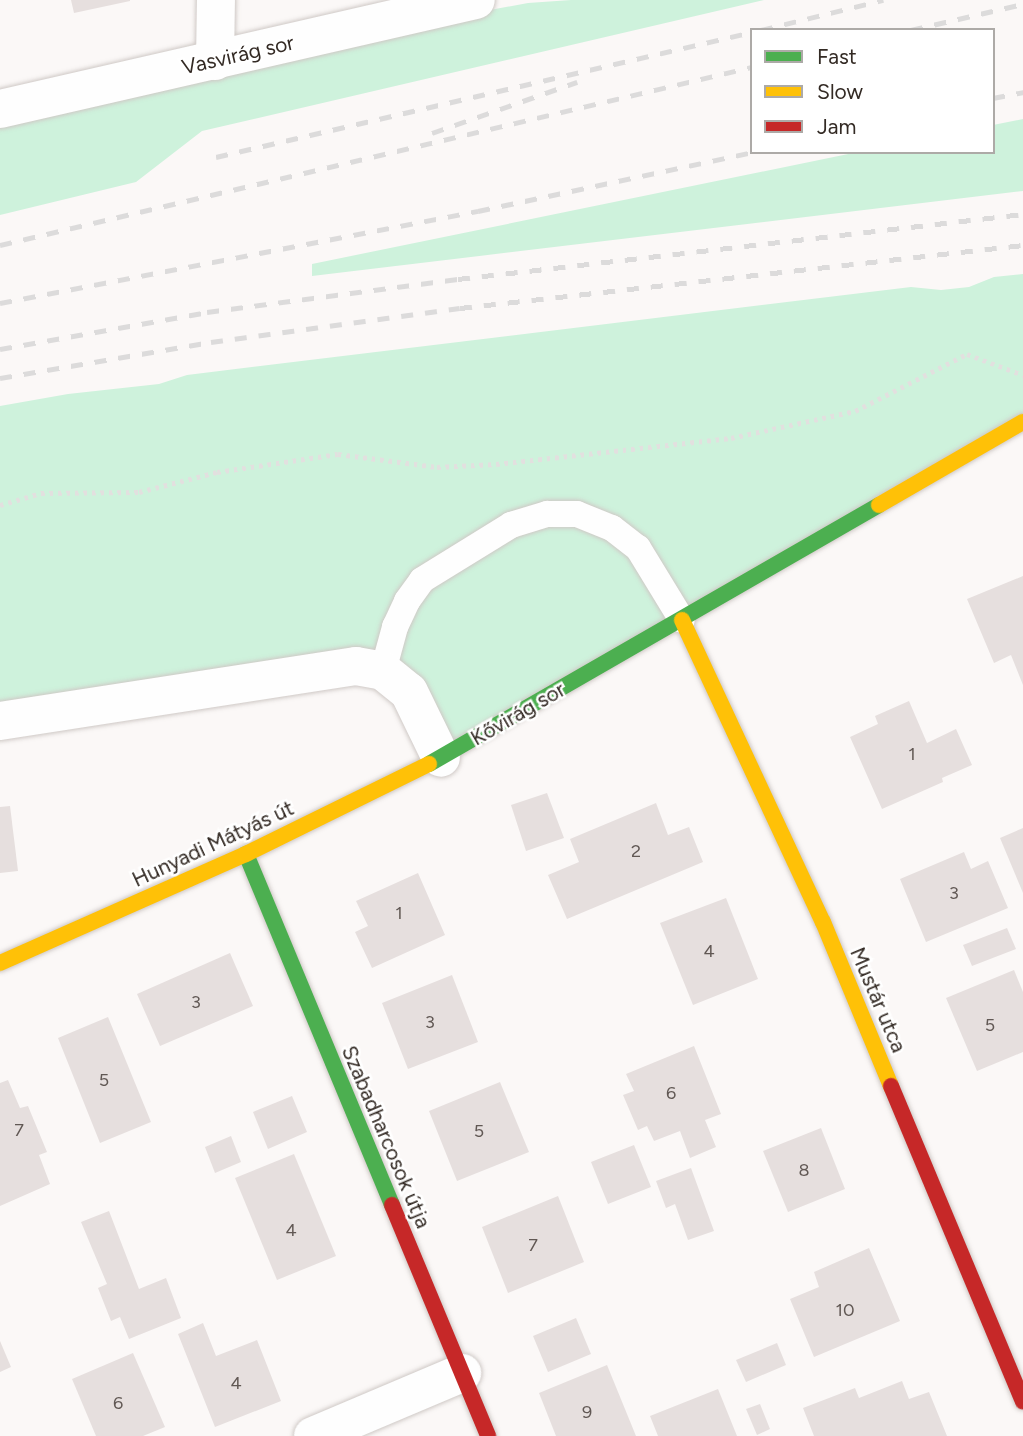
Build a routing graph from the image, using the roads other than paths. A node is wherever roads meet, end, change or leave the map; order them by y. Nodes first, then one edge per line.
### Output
1 (216, 0) edge
2 (476, 0) edge
3 (215, 61) junction
4 (0, 109) edge
5 (1023, 422) edge
6 (682, 620) junction
7 (383, 671) junction
8 (0, 721) edge
9 (441, 758) junction
10 (246, 854) junction
11 (0, 963) edge
12 (462, 1373) junction
13 (1023, 1402) edge
14 (313, 1436) edge
15 (488, 1436) edge

1 - 3 street
2 - 3 street, Vasvirág sor
3 - 4 street, Vasvirág sor
5 - 6 street, Kővirág sor
6 - 7 lane
6 - 9 street, Kővirág sor
6 - 13 street, Mustár utca
7 - 8 street
7 - 9 street
9 - 10 street, Hunyadi Mátyás út
10 - 11 street, Hunyadi Mátyás út
10 - 12 street, Szabadharcosok útja
12 - 14 street
12 - 15 street, Szabadharcosok útja

